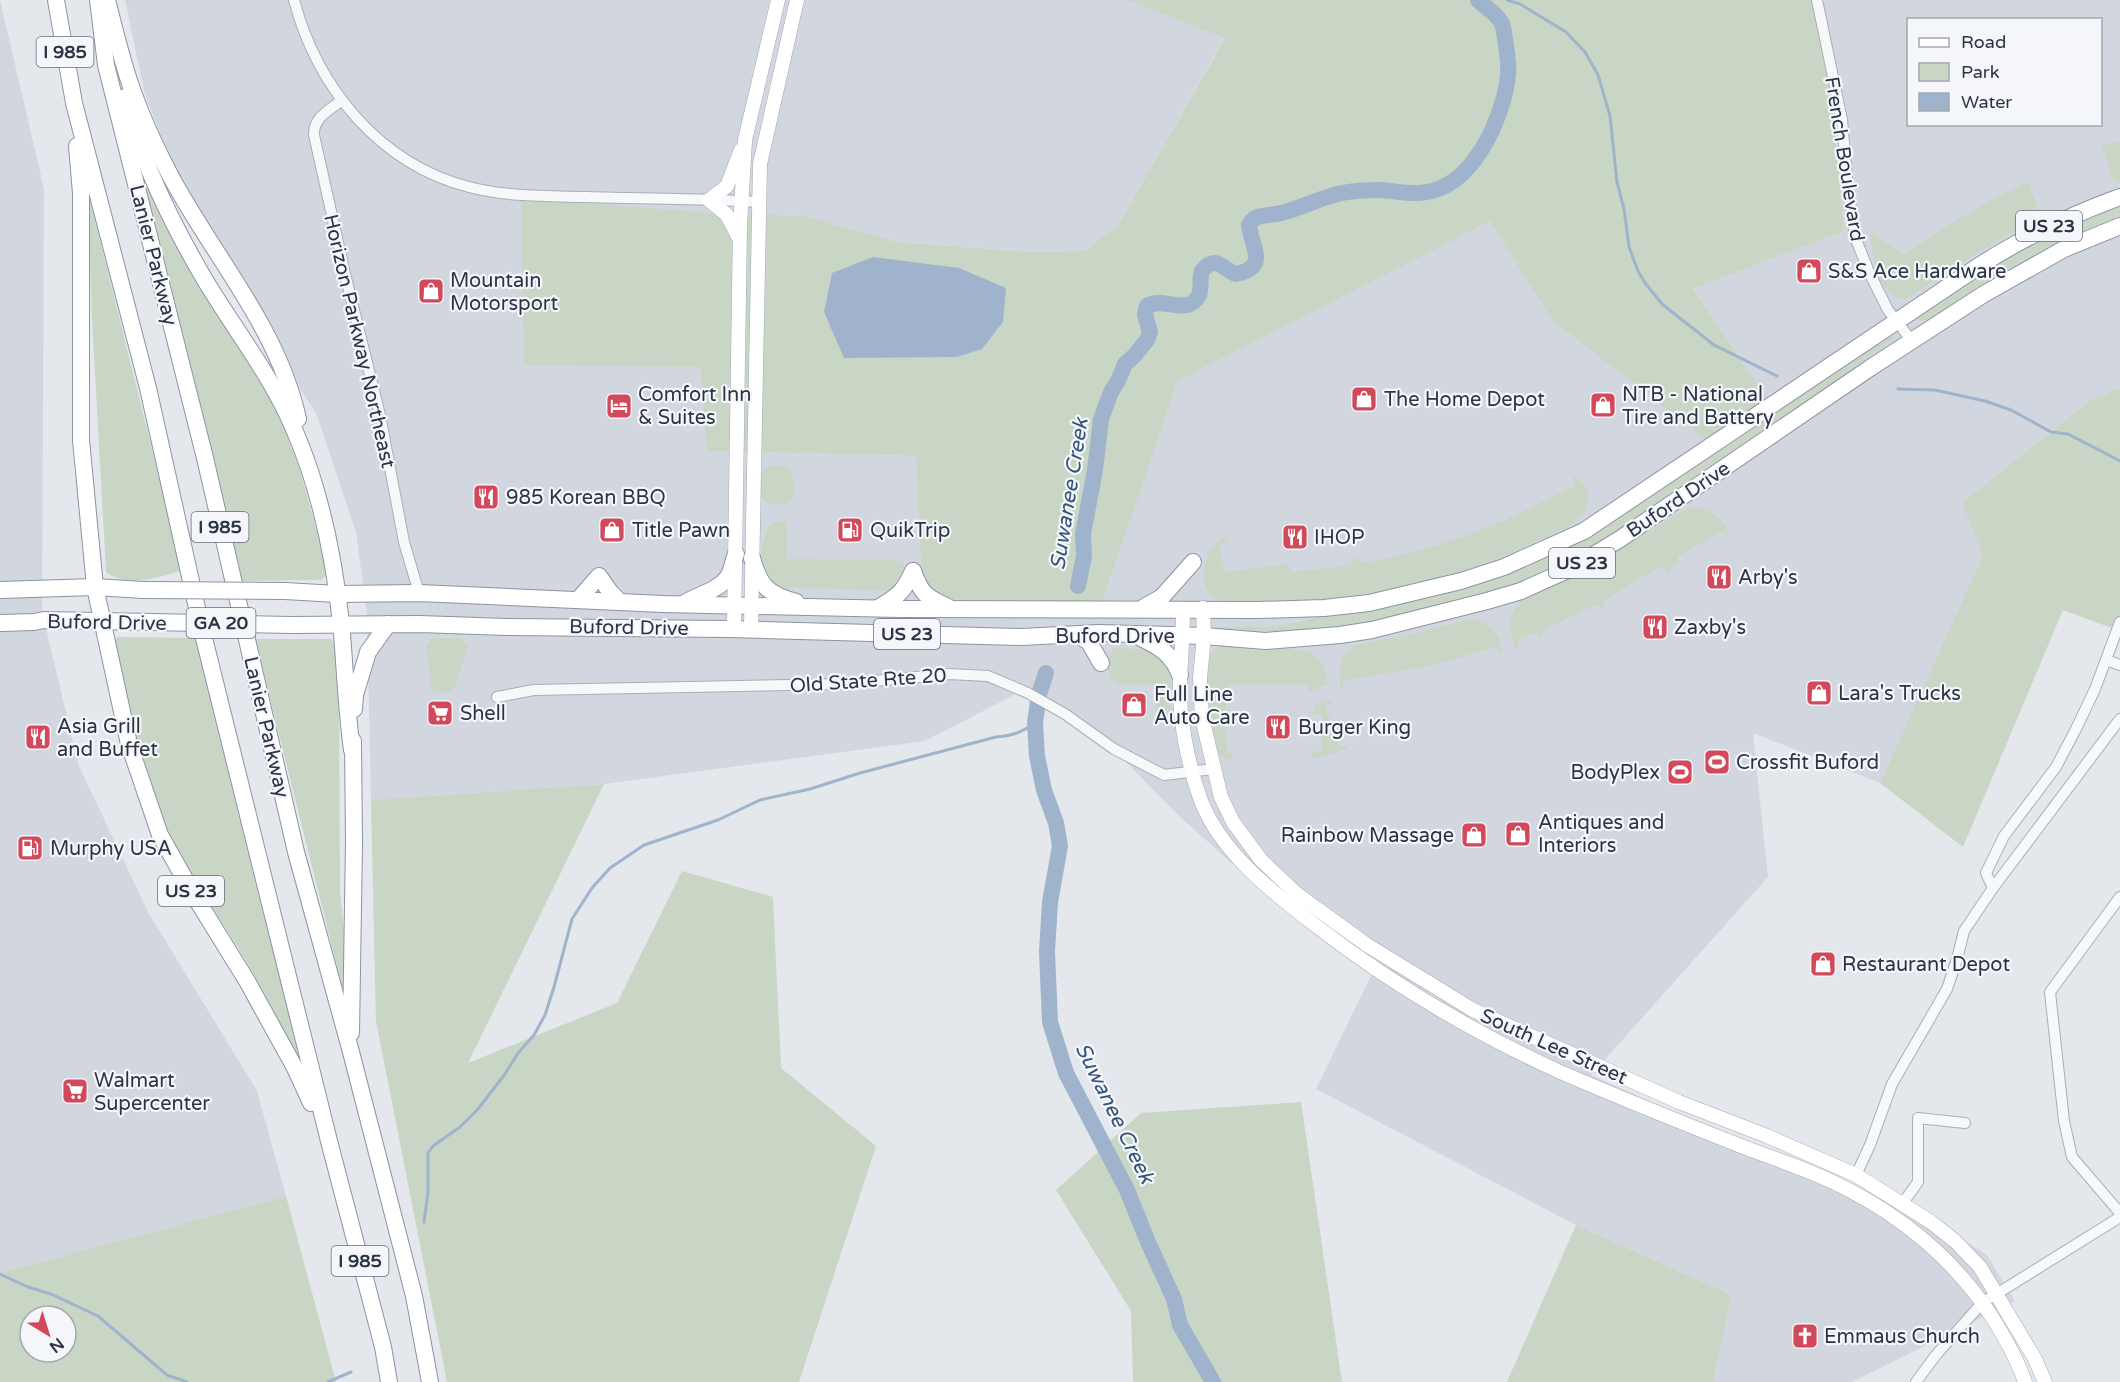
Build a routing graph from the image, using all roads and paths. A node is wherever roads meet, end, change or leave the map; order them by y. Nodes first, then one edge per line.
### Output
1 (56, 0) edge
2 (98, 0) edge
3 (106, 0) edge
4 (294, 0) edge
5 (778, 0) edge
6 (797, 0) edge
7 (1817, 0) edge
8 (341, 100) junction
9 (74, 103) junction
10 (745, 140) junction
11 (2120, 197) edge
12 (709, 200) junction
13 (741, 201) junction
14 (760, 202) junction
15 (2120, 225) edge
16 (740, 239) junction
17 (1896, 321) junction
18 (1912, 341) junction
19 (309, 470) junction
20 (331, 554) junction
21 (736, 554) junction
22 (753, 558) junction
23 (1193, 562) dead end
24 (95, 587) junction
25 (0, 590) edge
26 (399, 593) junction
27 (419, 593) junction
28 (337, 594) junction
29 (578, 600) junction
30 (620, 602) junction
31 (682, 604) junction
32 (743, 606) junction
33 (814, 607) junction
34 (878, 608) junction
35 (1203, 608) junction
36 (951, 609) junction
37 (1139, 609) junction
38 (1183, 609) junction
39 (102, 621) junction
40 (0, 622) edge
41 (2120, 622) edge
42 (341, 623) junction
43 (388, 624) junction
44 (742, 629) junction
45 (1127, 634) junction
46 (1078, 635) junction
47 (1184, 636) junction
48 (1204, 636) junction
49 (2106, 660) junction
50 (2120, 665) edge
51 (1180, 675) junction
52 (497, 697) dead end
53 (2120, 719) edge
54 (352, 750) junction
55 (1213, 769) junction
56 (1193, 770) junction
57 (1993, 888) junction
58 (2120, 897) edge
59 (351, 1052) junction
60 (1965, 1123) dead end
61 (329, 1141) junction
62 (1856, 1175) junction
63 (1902, 1204) junction
64 (2120, 1213) edge
65 (2120, 1217) edge
66 (1996, 1293) junction
67 (1982, 1302) junction
68 (389, 1382) edge
69 (430, 1382) edge
70 (1917, 1382) edge
71 (2025, 1382) edge
72 (2045, 1382) edge

1 - 9 highway, Lanier Parkway / I 985
2 - 59 highway, Lanier Parkway / I 985
3 - 19 highway
3 - 19 highway
4 - 8 street
5 - 10 main road
6 - 14 main road
7 - 17 street, French Boulevard
8 - 12 street
8 - 27 street, Horizon Parkway Northeast
9 - 24 highway
9 - 61 highway, Lanier Parkway / I 985
10 - 12 main road
10 - 13 main road
11 - 17 highway, Buford Drive / US 23
12 - 13 street
12 - 16 main road
13 - 14 street
13 - 16 main road
14 - 22 main road
15 - 18 highway, Buford Drive / US 23
16 - 21 main road
17 - 18 street, French Boulevard
17 - 35 highway, Buford Drive / US 23
18 - 48 highway, Buford Drive / US 23
19 - 20 highway
20 - 26 highway
20 - 28 highway
21 - 31 highway
21 - 32 main road
22 - 32 main road
22 - 33 highway
23 - 37 highway
24 - 25 highway, Buford Drive
24 - 28 highway, Buford Drive / US 23, bridge
24 - 39 highway, US 23
26 - 27 highway, Buford Drive / US 23
26 - 28 highway, Buford Drive / US 23
27 - 29 highway, Buford Drive / US 23
28 - 42 highway
29 - 30 highway, Buford Drive / US 23
29 - 30 highway
30 - 31 highway, Buford Drive / US 23
31 - 32 highway, Buford Drive / US 23
32 - 33 highway, Buford Drive / US 23
32 - 44 main road
33 - 34 highway, Buford Drive / US 23
34 - 36 highway, Buford Drive / US 23
34 - 36 highway
35 - 38 highway, Buford Drive / US 23
35 - 48 main road, South Lee Street
36 - 37 highway, Buford Drive / US 23
37 - 38 highway, Buford Drive / US 23
38 - 47 main road, South Lee Street
39 - 40 highway, Buford Drive / GA 20
39 - 42 highway, Buford Drive / GA 20, bridge
39 - 61 highway, US 23
41 - 49 street
42 - 43 highway, Buford Drive / US 23
42 - 54 highway
43 - 44 highway, Buford Drive / US 23
43 - 54 highway
44 - 46 highway, Buford Drive / US 23
45 - 46 highway, Buford Drive / US 23
45 - 46 highway
45 - 47 highway, Buford Drive / US 23
45 - 51 highway
47 - 48 highway, Buford Drive / US 23
47 - 51 main road, South Lee Street
48 - 55 main road, South Lee Street
49 - 50 street
49 - 57 street
51 - 56 main road, South Lee Street
52 - 56 street, Old State Rte 20
53 - 57 street
54 - 59 highway
55 - 56 street, Old State Rte 20
55 - 62 main road, South Lee Street
56 - 67 main road, South Lee Street
57 - 62 street
58 - 64 street
59 - 69 highway, Lanier Parkway / I 985
60 - 63 street
61 - 68 highway, Lanier Parkway / I 985
62 - 63 main road, South Lee Street
63 - 66 main road, South Lee Street
65 - 66 street
66 - 67 street
66 - 72 main road, South Lee Street
67 - 70 street
67 - 71 main road, South Lee Street

